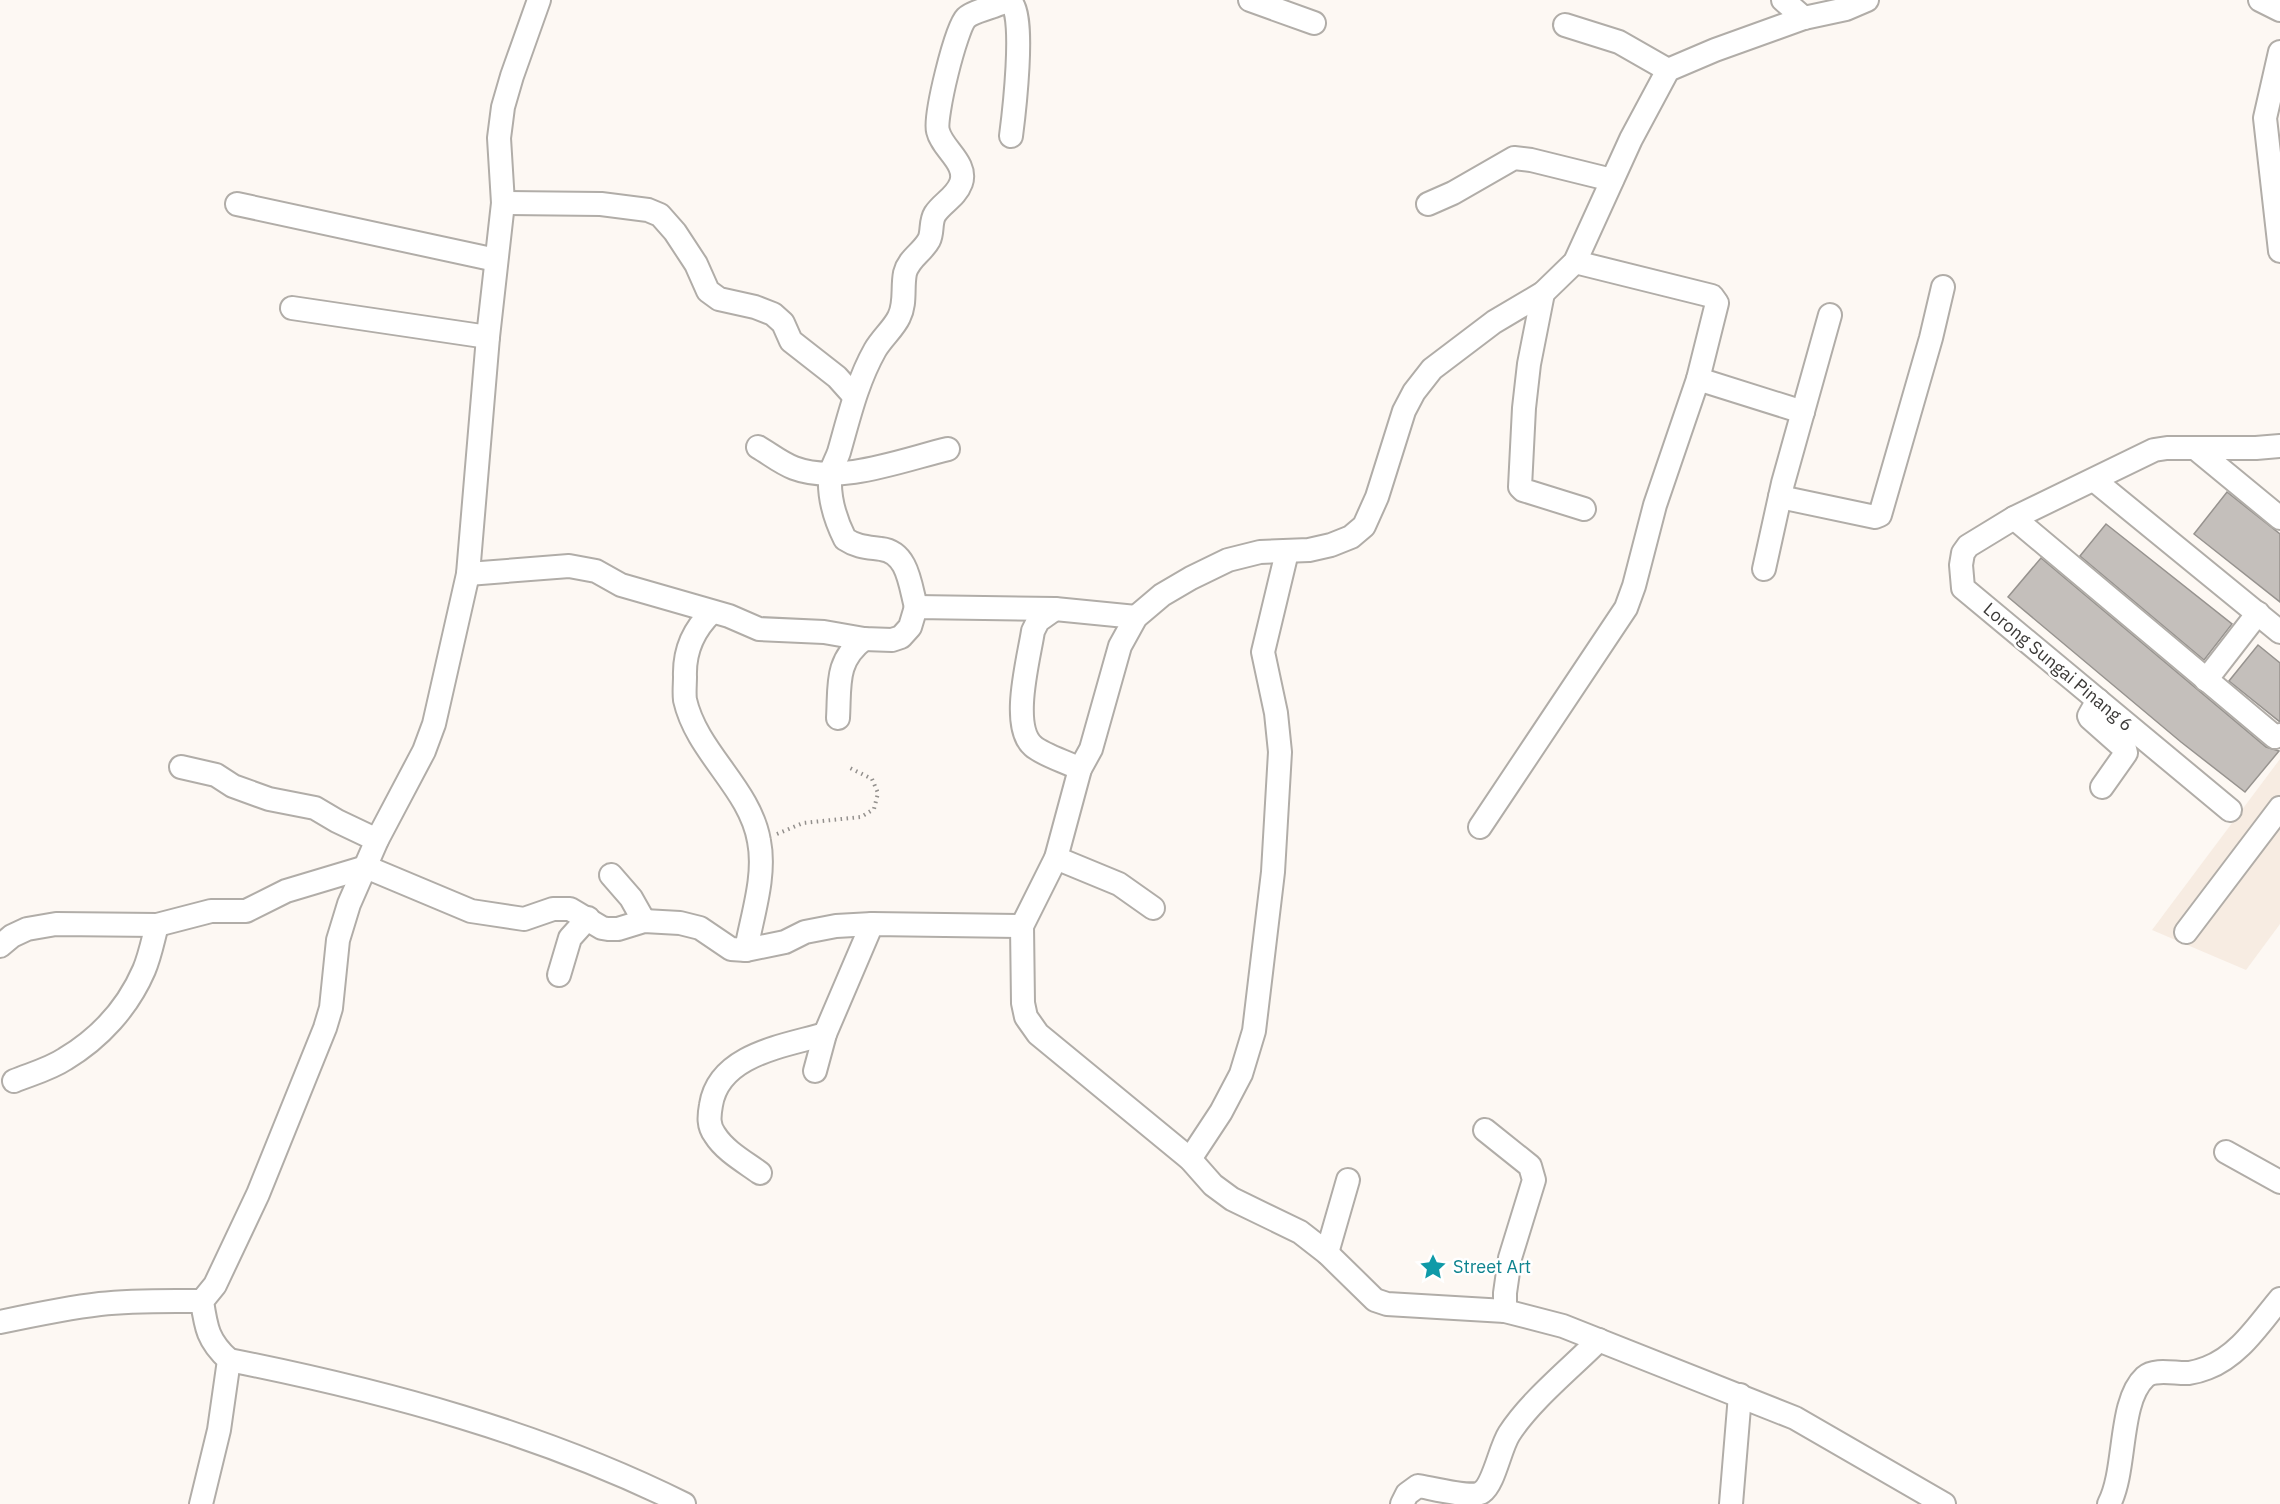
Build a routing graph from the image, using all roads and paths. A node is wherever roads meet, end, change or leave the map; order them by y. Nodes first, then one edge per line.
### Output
1 (539, 0) edge
2 (1250, 0) edge
3 (1783, 0) edge
4 (1867, 0) edge
5 (2260, 0) edge
6 (2280, 10) edge
7 (1804, 18) junction
8 (1314, 23) dead end
9 (1565, 25) dead end
10 (2280, 52) edge
11 (1668, 70) junction
12 (2272, 119) edge
13 (1011, 136) dead end
14 (1612, 180) junction
15 (503, 203) junction
16 (237, 204) dead end
17 (1428, 204) dead end
18 (2278, 210) edge
19 (2280, 251) edge
20 (496, 260) junction
21 (1575, 262) junction
22 (1943, 287) dead end
23 (1543, 293) junction
24 (292, 308) dead end
25 (1830, 315) dead end
26 (488, 337) junction
27 (1698, 379) junction
28 (854, 396) junction
29 (1803, 412) junction
30 (2280, 446) edge
31 (758, 447) dead end
32 (2195, 448) junction
33 (948, 449) dead end
34 (830, 475) junction
35 (2094, 480) junction
36 (1780, 497) junction
37 (1584, 509) dead end
38 (2014, 518) junction
39 (2280, 518) edge
40 (1287, 552) junction
41 (1764, 569) dead end
42 (468, 574) junction
43 (916, 607) junction
44 (1054, 609) junction
45 (712, 612) junction
46 (2258, 613) junction
47 (1136, 617) junction
48 (2280, 632) edge
49 (864, 639) junction
50 (2206, 680) junction
51 (2098, 700) junction
52 (838, 718) dead end
53 (2280, 735) edge
54 (181, 767) dead end
55 (849, 768) dead end
56 (1080, 769) junction
57 (2102, 787) dead end
58 (2280, 808) edge
59 (2230, 810) dead end
60 (1480, 827) dead end
61 (377, 840) junction
62 (759, 841) junction
63 (1056, 858) junction
64 (366, 867) junction
65 (610, 875) dead end
66 (1153, 908) dead end
67 (588, 918) junction
68 (644, 921) junction
69 (872, 924) junction
70 (157, 926) junction
71 (1022, 926) junction
72 (2186, 932) dead end
73 (0, 946) edge
74 (746, 950) junction
75 (559, 975) dead end
76 (825, 1034) junction
77 (815, 1071) dead end
78 (14, 1081) dead end
79 (1485, 1130) dead end
80 (2226, 1152) dead end
81 (1190, 1159) junction
82 (760, 1173) dead end
83 (1348, 1180) dead end
84 (2280, 1182) edge
85 (1326, 1253) junction
86 (2280, 1299) edge
87 (201, 1301) junction
88 (1505, 1311) junction
89 (0, 1322) edge
90 (1599, 1340) junction
91 (229, 1360) junction
92 (1740, 1395) junction
93 (201, 1504) edge
94 (684, 1504) edge
95 (1402, 1504) edge
96 (1731, 1504) edge
97 (1944, 1504) edge
98 (2109, 1504) edge

1 - 15 street
2 - 8 street
3 - 7 street
4 - 7 street
5 - 6 street
7 - 11 street
9 - 11 street
10 - 12 street
11 - 14 street
12 - 18 street
13 - 28 street
14 - 17 street
14 - 21 street
15 - 20 street
15 - 28 street
16 - 20 street
18 - 19 street
20 - 26 street
21 - 23 street
21 - 27 street
22 - 36 street
23 - 37 street
23 - 40 street
24 - 26 street
25 - 29 street
26 - 42 street
27 - 29 street
27 - 60 street
28 - 34 street
29 - 36 street
30 - 32 street
31 - 34 street
32 - 35 street
32 - 39 street
33 - 34 street
34 - 43 street
35 - 38 street
35 - 46 street
36 - 41 street
38 - 50 street
38 - 51 street, Lorong Sungai Pinang 6
40 - 47 street
40 - 81 street
42 - 45 street
42 - 61 street
43 - 44 street
43 - 49 street
44 - 47 street
44 - 56 street
45 - 49 street
45 - 62 street
46 - 48 street
46 - 50 street
47 - 56 street
49 - 52 street
50 - 53 street
51 - 57 street
51 - 59 street, Lorong Sungai Pinang 6
54 - 61 street
55 - 62 path
56 - 63 street
58 - 72 street
61 - 64 street
62 - 74 street
63 - 66 street
63 - 71 street
64 - 67 street
64 - 70 street
64 - 87 street
65 - 68 street
67 - 68 street
67 - 75 street
68 - 74 street
69 - 71 street
69 - 74 street
69 - 76 street
70 - 73 street
70 - 78 street
71 - 81 street
76 - 77 street
76 - 82 street
79 - 88 street
80 - 84 street
81 - 85 street
83 - 85 street
85 - 88 street
86 - 98 street
87 - 89 street
87 - 91 street
88 - 90 street
90 - 92 street
90 - 95 street
91 - 93 street
91 - 94 street
92 - 96 street
92 - 97 street

